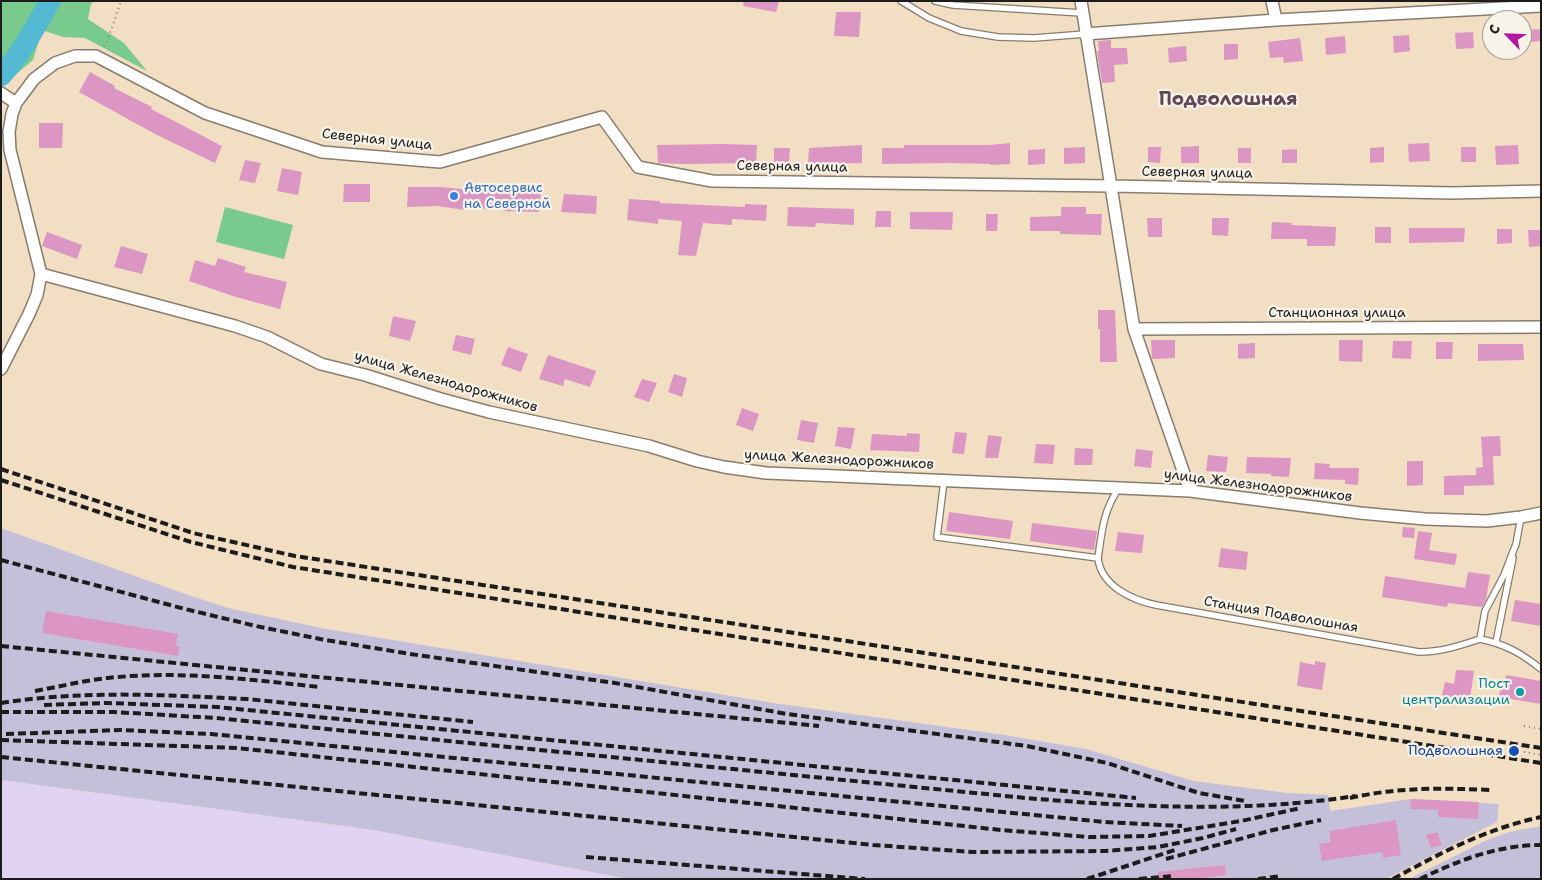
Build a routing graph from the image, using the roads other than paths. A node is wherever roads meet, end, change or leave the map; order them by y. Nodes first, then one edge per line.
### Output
1 (902, 1) edge
2 (935, 1) edge
3 (1081, 1) edge
4 (1272, 1) edge
5 (1541, 6) edge
6 (1082, 13) junction
7 (1276, 20) junction
8 (1085, 34) junction
9 (1, 93) edge
10 (16, 103) junction
11 (1112, 186) junction
12 (1541, 191) edge
13 (41, 274) junction
14 (1541, 327) edge
15 (1134, 329) junction
16 (1, 369) edge
17 (944, 481) junction
18 (1119, 488) junction
19 (1190, 491) junction
20 (1541, 513) edge
21 (1521, 517) junction
22 (1516, 544) junction
23 (1098, 558) junction
24 (1480, 639) junction
25 (1496, 642) junction
26 (1541, 668) edge

1 - 8 lane
2 - 6 lane
3 - 6 street
4 - 7 street
5 - 7 street
6 - 8 street
7 - 8 street
8 - 11 street
9 - 10 street
10 - 11 street, Северная улица
10 - 13 street
11 - 12 street, Северная улица
11 - 15 street
13 - 16 street
13 - 17 street, улица Железнодорожников
14 - 15 street, Станционная улица
15 - 19 street
17 - 18 street, улица Железнодорожников
17 - 23 lane
18 - 19 street, улица Железнодорожников
18 - 23 lane
19 - 21 street, улица Железнодорожников
20 - 21 street, улица Железнодорожников
21 - 22 lane
22 - 24 lane
22 - 25 lane
23 - 24 lane, Станция Подволошная
24 - 25 lane
25 - 26 lane

